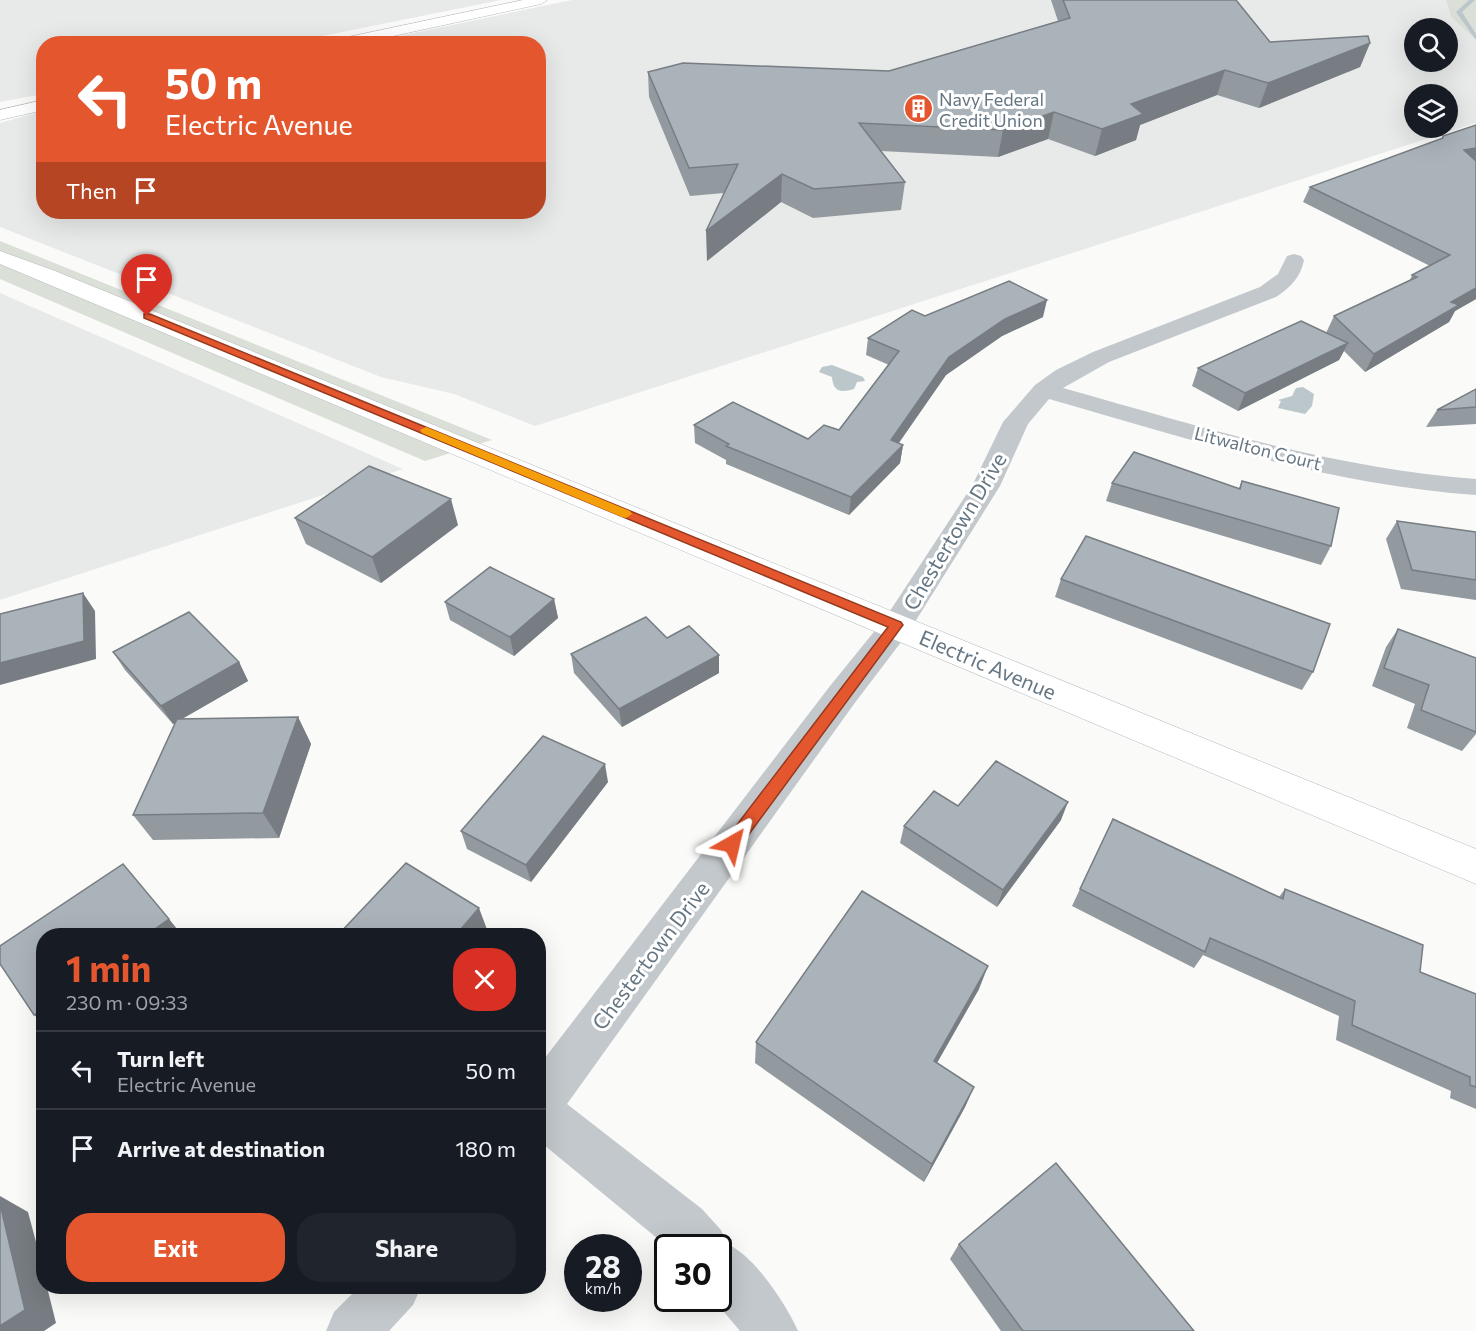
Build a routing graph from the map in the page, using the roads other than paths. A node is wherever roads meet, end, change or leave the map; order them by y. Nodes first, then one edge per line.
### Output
1 (541, 0) edge
2 (372, 36) edge
3 (36, 107) edge
4 (0, 116) edge
5 (0, 257) edge
6 (1294, 260) dead end
7 (1044, 390) junction
8 (1476, 487) edge
9 (897, 625) junction
10 (1476, 867) edge
11 (546, 1094) edge
12 (546, 1116) edge
13 (690, 1234) edge
14 (732, 1281) edge
15 (388, 1294) edge
16 (353, 1331) edge
17 (771, 1331) edge

1 - 2 street
3 - 4 street
5 - 9 street, Electric Avenue
6 - 7 street, Chestertown Drive
7 - 8 street, Litwalton Court
7 - 9 street, Chestertown Drive
9 - 10 street, Electric Avenue
9 - 11 street, Chestertown Drive
12 - 13 street
14 - 17 street
15 - 16 street

